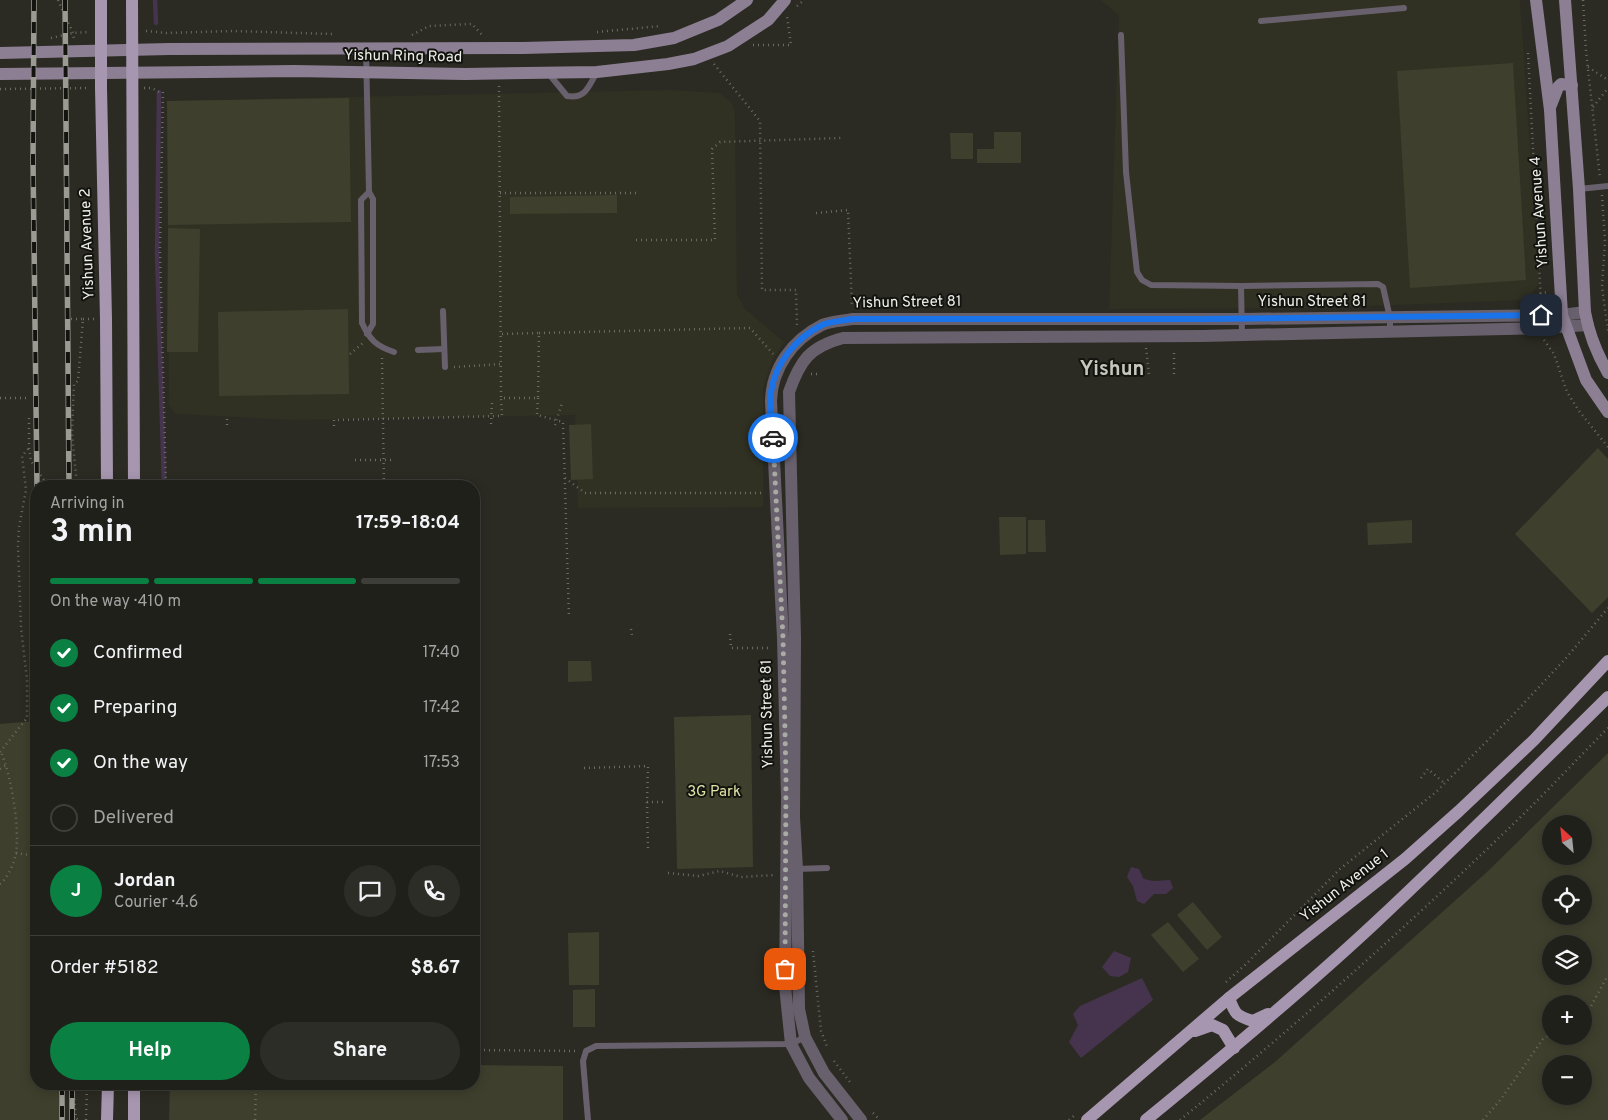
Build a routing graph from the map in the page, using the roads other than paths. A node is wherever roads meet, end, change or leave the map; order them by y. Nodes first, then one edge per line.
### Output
1 (101, 0) edge
2 (132, 0) edge
3 (747, 0) edge
4 (785, 0) edge
5 (1536, 0) edge
6 (1565, 0) edge
7 (1404, 8) dead end
8 (1261, 21) dead end
9 (1122, 35) dead end
10 (133, 49) junction
11 (366, 49) junction
12 (102, 51) junction
13 (0, 54) edge
14 (366, 72) junction
15 (596, 72) junction
16 (132, 73) junction
17 (0, 74) edge
18 (101, 74) junction
19 (549, 74) junction
20 (1572, 85) junction
21 (1550, 110) junction
22 (1605, 186) edge
23 (1579, 188) junction
24 (369, 192) junction
25 (1241, 286) junction
26 (443, 311) dead end
27 (1390, 318) junction
28 (1087, 319) junction
29 (1162, 319) junction
30 (1241, 319) junction
31 (1586, 319) junction
32 (1564, 321) junction
33 (1390, 332) junction
34 (1242, 335) junction
35 (369, 336) junction
36 (1087, 336) junction
37 (1165, 342) junction
38 (444, 349) junction
39 (418, 350) dead end
40 (394, 352) dead end
41 (445, 368) road end
42 (1608, 373) edge
43 (1608, 412) edge
44 (107, 480) edge
45 (134, 480) edge
46 (777, 528) junction
47 (792, 528) junction
48 (794, 592) junction
49 (780, 593) junction
50 (1608, 661) edge
51 (1608, 697) edge
52 (791, 797) junction
53 (827, 868) dead end
54 (787, 871) junction
55 (787, 889) junction
56 (1229, 998) junction
57 (1277, 1010) junction
58 (805, 1036) junction
59 (1184, 1036) junction
60 (791, 1044) junction
61 (1234, 1048) junction
62 (108, 1090) edge
63 (134, 1090) edge
64 (1082, 1117) edge
65 (107, 1120) edge
66 (134, 1120) edge
67 (588, 1120) edge
68 (842, 1120) edge
69 (861, 1120) edge
70 (1146, 1120) edge

1 - 12 main road, Yishun Avenue 2
2 - 10 main road
3 - 11 main road, Yishun Ring Road
4 - 15 main road, Yishun Ring Road
5 - 21 main road, Yishun Avenue 4
6 - 20 main road
7 - 8 lane
9 - 25 lane
10 - 11 main road, Yishun Ring Road
10 - 12 main road, Yishun Ring Road
10 - 16 main road
11 - 14 lane
12 - 13 main road, Yishun Ring Road
12 - 18 main road, Yishun Avenue 2
14 - 16 main road, Yishun Ring Road
14 - 19 main road, Yishun Ring Road
14 - 24 lane
15 - 19 main road, Yishun Ring Road
15 - 19 lane
16 - 18 main road, Yishun Ring Road
16 - 45 main road
17 - 18 main road, Yishun Ring Road
18 - 44 main road, Yishun Avenue 2
20 - 21 main road
20 - 23 main road
21 - 32 main road, Yishun Avenue 4
22 - 23 lane
23 - 31 main road
24 - 35 lane
24 - 35 lane
25 - 27 lane
25 - 30 lane
26 - 38 lane
27 - 30 street, Yishun Street 81
27 - 32 street, Yishun Street 81
27 - 33 lane
28 - 29 street, Yishun Street 81
28 - 36 lane
28 - 46 street, Yishun Street 81
29 - 30 street, Yishun Street 81
29 - 37 lane
30 - 34 lane
31 - 32 street, Yishun Street 81
31 - 42 main road
32 - 33 street, Yishun Street 81
32 - 43 main road, Yishun Avenue 4
33 - 34 street, Yishun Street 81
34 - 37 street, Yishun Street 81
35 - 40 lane
36 - 37 street, Yishun Street 81
36 - 47 street, Yishun Street 81
38 - 39 lane
38 - 41 lane
46 - 47 lane
46 - 49 street, Yishun Street 81
47 - 48 street, Yishun Street 81
48 - 49 lane
48 - 52 street, Yishun Street 81
49 - 52 street, Yishun Street 81
50 - 56 main road, Yishun Avenue 1
51 - 57 main road
52 - 54 street, Yishun Street 81
53 - 54 lane
54 - 55 street, Yishun Street 81
55 - 58 street, Yishun Street 81
55 - 60 street, Yishun Street 81
56 - 57 main road
56 - 59 main road, Yishun Avenue 1
57 - 61 main road
58 - 60 lane
58 - 69 street, Yishun Street 81
59 - 61 main road
59 - 64 main road, Yishun Avenue 1
60 - 67 lane
60 - 68 street, Yishun Street 81
61 - 70 main road
62 - 65 main road
63 - 66 main road

